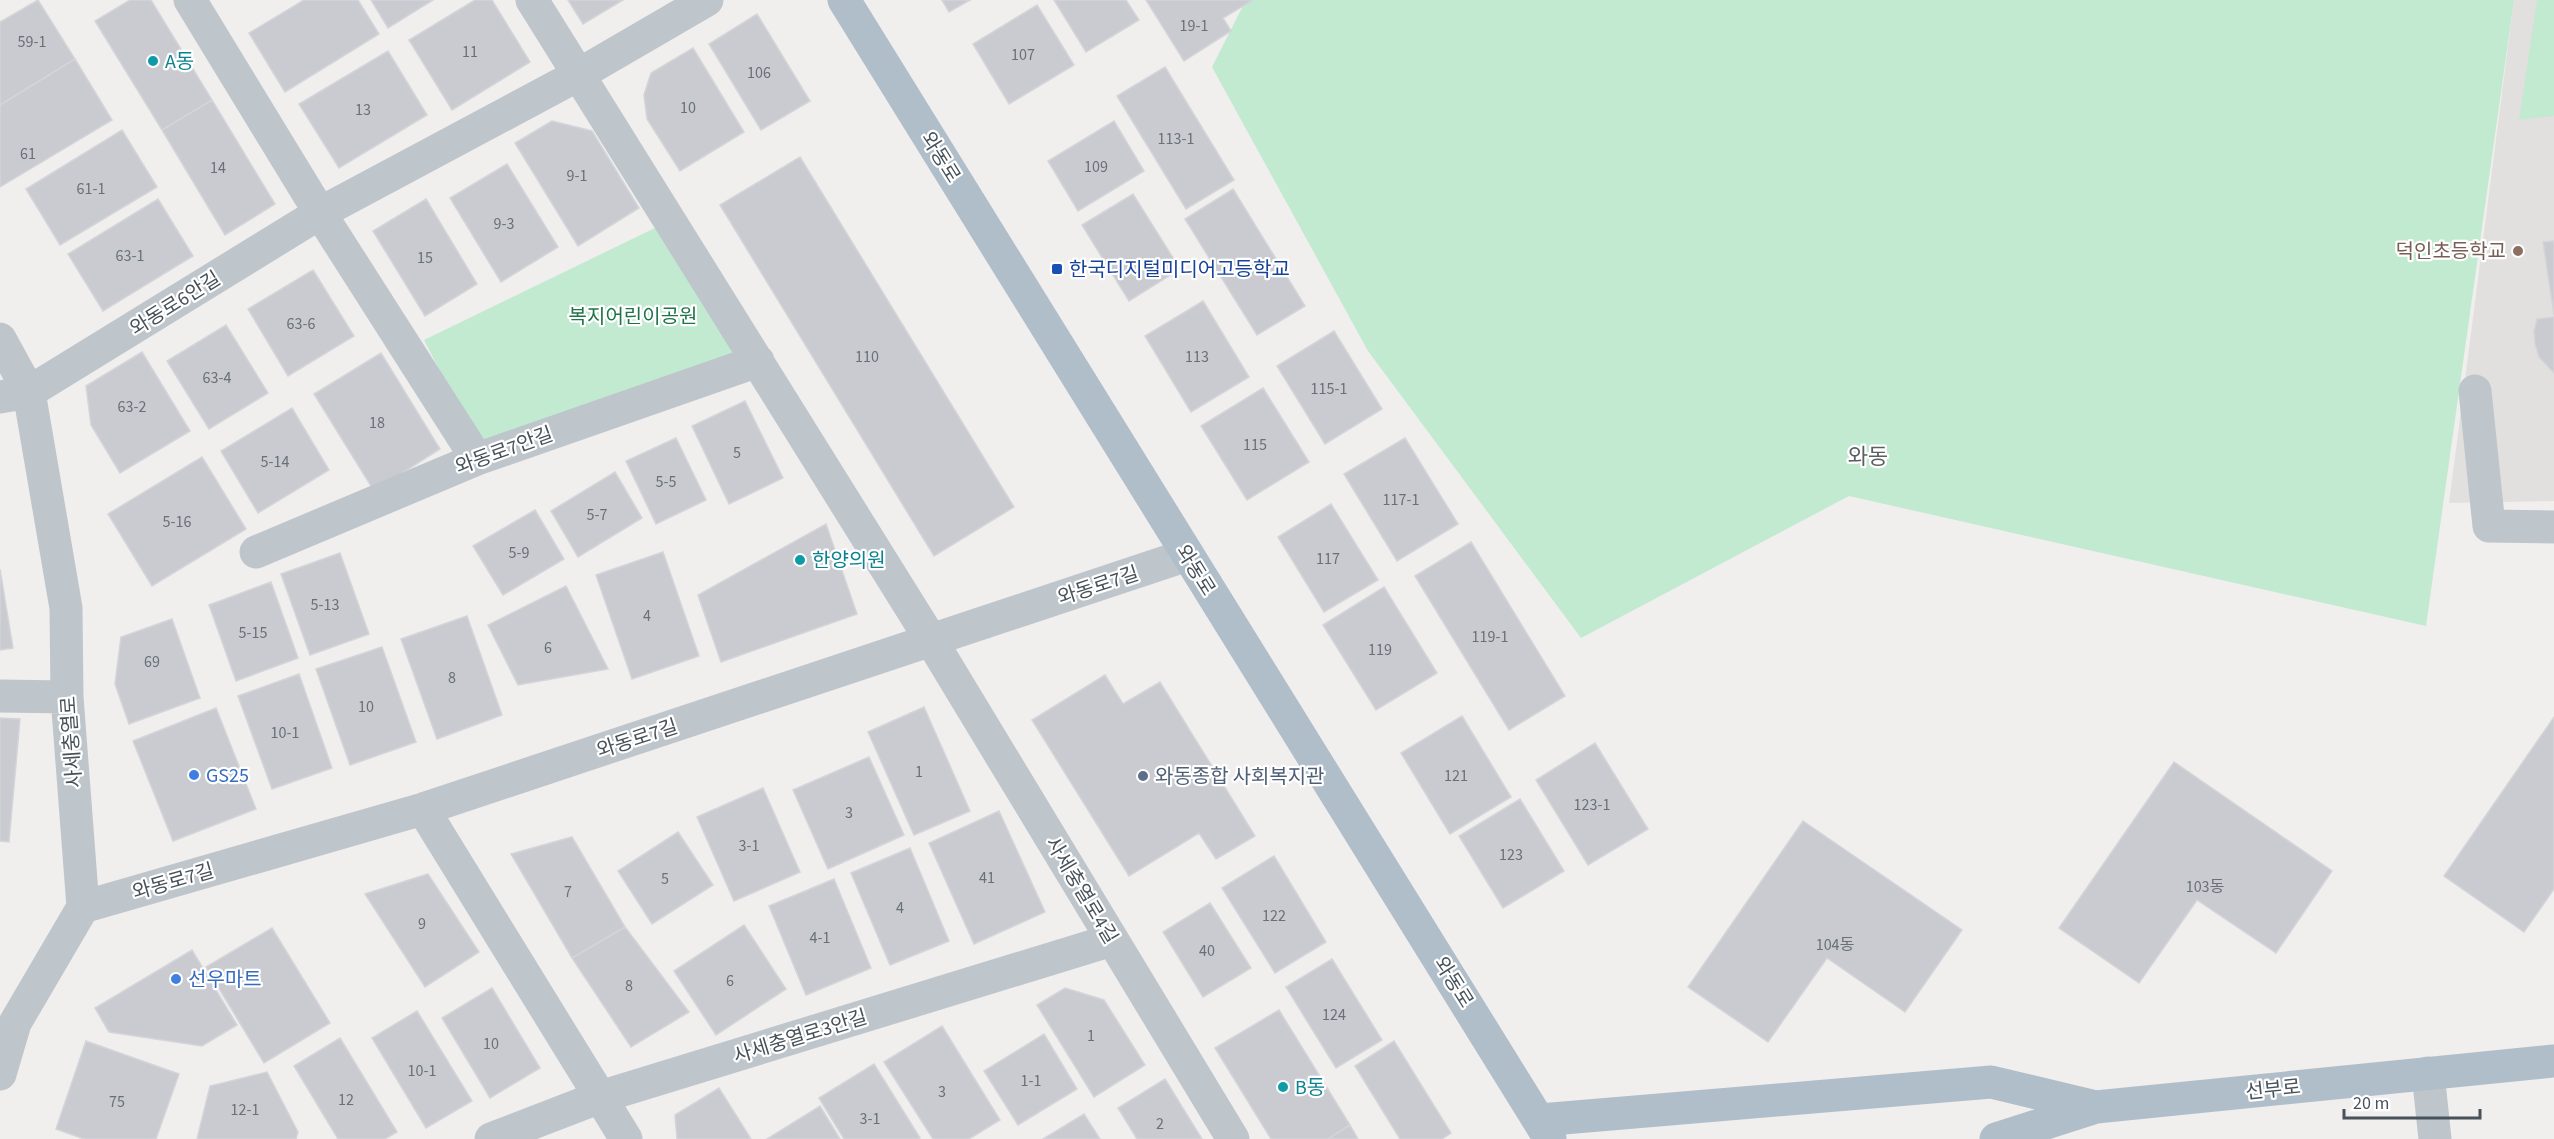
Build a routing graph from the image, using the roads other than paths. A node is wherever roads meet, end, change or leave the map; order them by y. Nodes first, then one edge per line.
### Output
1 (190, 0) edge
2 (532, 0) edge
3 (707, 0) edge
4 (844, 0) edge
5 (578, 75) junction
6 (320, 213) junction
7 (0, 339) edge
8 (758, 361) junction
9 (2475, 391) dead end
10 (15, 394) edge
11 (477, 459) junction
12 (2554, 527) edge
13 (256, 552) dead end
14 (1187, 555) junction
15 (931, 640) junction
16 (0, 696) edge
17 (67, 697) junction
18 (423, 809) junction
19 (83, 907) junction
20 (1112, 940) junction
21 (2554, 1061) edge
22 (2427, 1073) junction
23 (0, 1074) edge
24 (600, 1098) junction
25 (2096, 1107) junction
26 (1545, 1129) edge
27 (491, 1139) edge
28 (626, 1139) edge
29 (1233, 1139) edge
30 (1996, 1139) edge
31 (2435, 1139) edge

1 - 6 street
2 - 5 street
3 - 5 street
4 - 14 main road, 와동로
5 - 6 street
5 - 8 street
6 - 10 street, 와동로6안길
6 - 11 street
7 - 10 street, 사세충열로
8 - 11 street, 와동로7안길
8 - 15 street
9 - 12 street
10 - 17 street, 사세충열로
11 - 13 street, 와동로7안길
14 - 15 street, 와동로7길
14 - 26 main road, 와동로
15 - 18 street, 와동로7길
15 - 20 street, 사세충열로4길
16 - 17 street
17 - 19 street, 사세충열로
18 - 19 street, 와동로7길
18 - 24 street
19 - 23 street
20 - 24 street, 사세충열로3안길
20 - 29 street, 사세충열로4길
21 - 22 main road, 선부로
22 - 25 main road, 선부로
22 - 31 street
24 - 27 street, 사세충열로3안길
24 - 28 street
25 - 26 main road
25 - 30 main road, 선부로

